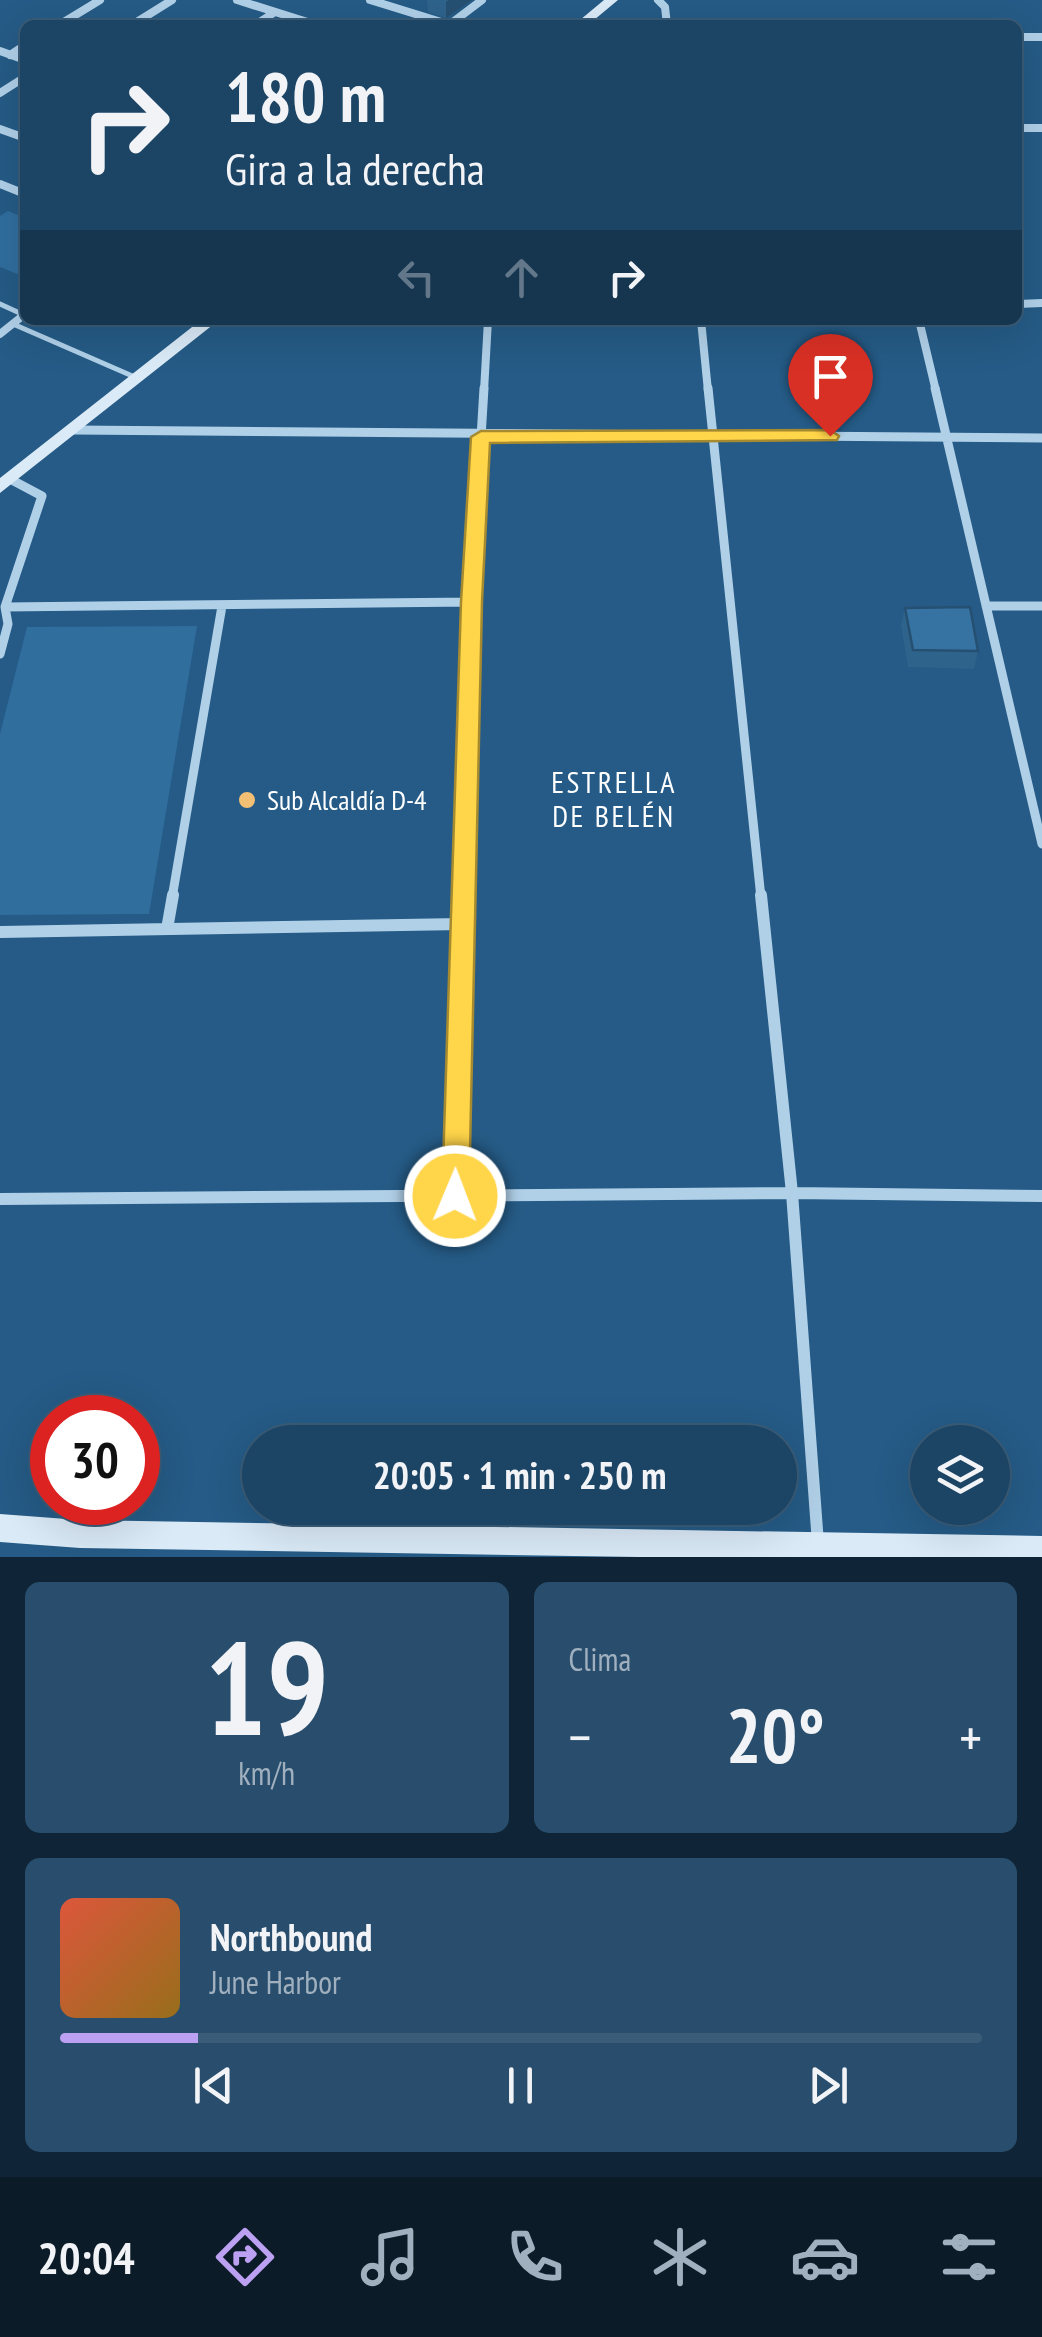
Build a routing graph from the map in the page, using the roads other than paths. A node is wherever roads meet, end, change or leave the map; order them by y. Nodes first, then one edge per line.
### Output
1 (100, 0) edge
2 (172, 0) edge
3 (237, 0) edge
4 (370, 0) edge
5 (482, 0) edge
6 (612, 0) edge
7 (275, 12) junction
8 (67, 20) edge
9 (140, 20) edge
10 (263, 20) edge
11 (301, 20) edge
12 (434, 20) edge
13 (456, 20) edge
14 (586, 20) edge
15 (20, 49) edge
16 (0, 51) edge
17 (10, 55) junction
18 (20, 58) edge
19 (20, 318) edge
20 (13, 324) junction
21 (205, 325) edge
22 (488, 325) edge
23 (702, 325) edge
24 (920, 325) edge
25 (0, 334) edge
26 (138, 379) junction
27 (74, 430) junction
28 (714, 434) junction
29 (946, 436) junction
30 (481, 437) junction
31 (1042, 438) edge
32 (4, 480) edge
33 (471, 602) junction
34 (222, 606) junction
35 (986, 606) junction
36 (1042, 606) edge
37 (4, 607) junction
38 (4, 624) edge
39 (0, 654) edge
40 (1042, 844) edge
41 (461, 924) junction
42 (167, 929) junction
43 (0, 932) edge
44 (792, 1193) junction
45 (455, 1196) junction
46 (1042, 1196) edge
47 (0, 1199) edge
48 (0, 1528) edge
49 (1042, 1550) edge
50 (818, 1551) edge

1 - 8 street
2 - 9 street
3 - 7 street
4 - 12 street
5 - 13 street
6 - 14 street
7 - 10 street
7 - 11 street
15 - 17 street
16 - 17 street
17 - 18 street
19 - 20 street
20 - 25 street
20 - 26 lane
21 - 26 street
22 - 30 street
23 - 28 street
24 - 29 street
26 - 27 street
27 - 30 street
27 - 32 street
28 - 29 street
28 - 30 street
28 - 44 street
29 - 31 street
29 - 35 street
30 - 33 street
32 - 37 street
33 - 34 street
33 - 41 street
34 - 37 street
34 - 42 street
35 - 36 street
35 - 40 street
37 - 38 street
38 - 39 street
41 - 42 street
41 - 45 street
42 - 43 street
44 - 45 street
44 - 46 street
44 - 50 street
45 - 47 street
48 - 50 street
49 - 50 street

